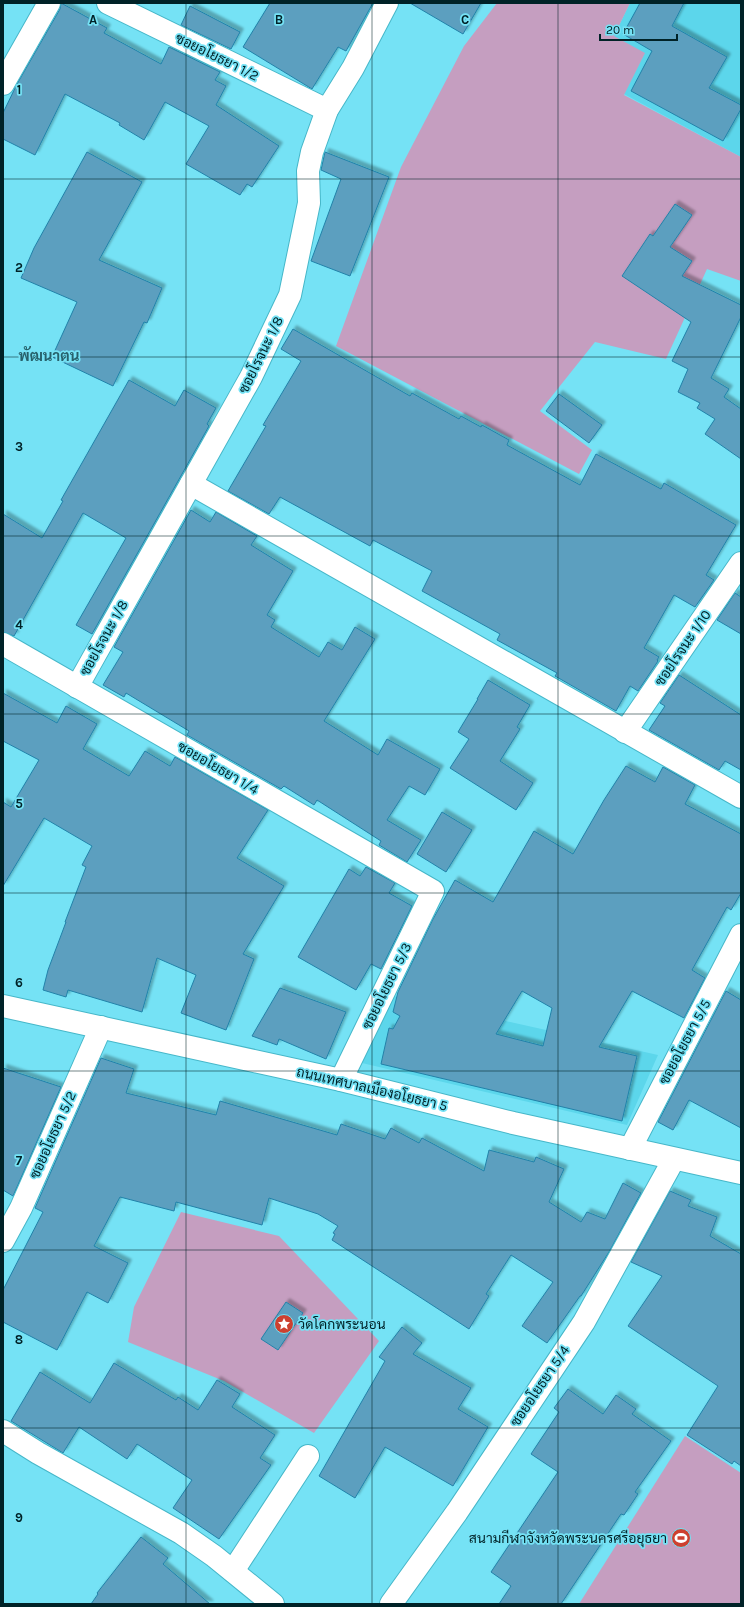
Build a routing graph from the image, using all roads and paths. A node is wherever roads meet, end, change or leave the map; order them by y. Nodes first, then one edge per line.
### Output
1 (49, 3) edge
2 (108, 3) edge
3 (387, 3) edge
4 (3, 84) edge
5 (326, 110) junction
6 (191, 484) junction
7 (741, 563) edge
8 (3, 644) edge
9 (77, 687) junction
10 (625, 732) junction
11 (741, 797) edge
12 (433, 891) joint
13 (741, 935) edge
14 (3, 1006) edge
15 (101, 1027) junction
16 (341, 1080) junction
17 (630, 1149) junction
18 (674, 1159) junction
19 (741, 1173) edge
20 (3, 1242) edge
21 (3, 1431) edge
22 (308, 1456) dead end
23 (233, 1571) junction
24 (273, 1604) edge
25 (391, 1604) edge

1 - 4 street
2 - 5 street, ซอยอโยธยา 1/2
3 - 5 street, ซอยโรจนะ 1/8
5 - 6 street, ซอยโรจนะ 1/8
6 - 9 street, ซอยโรจนะ 1/8
6 - 10 street
7 - 10 street, ซอยโรจนะ 1/10
8 - 9 street, ซอยอโยธยา 1/4
9 - 12 street, ซอยอโยธยา 1/4
10 - 11 street
12 - 16 street, ซอยอโยธยา 5/3
13 - 17 street, ซอยอโยธยา 5/5
14 - 15 street, ถนนเทศบาลเมืองอโยธยา 5
15 - 16 street, ถนนเทศบาลเมืองอโยธยา 5
15 - 20 street, ซอยอโยธยา 5/2
16 - 17 street, ถนนเทศบาลเมืองอโยธยา 5
17 - 18 street, ถนนเทศบาลเมืองอโยธยา 5
18 - 19 street, ถนนเทศบาลเมืองอโยธยา 5
18 - 25 street, ซอยอโยธยา 5/4
21 - 23 street
22 - 23 street
23 - 24 street

